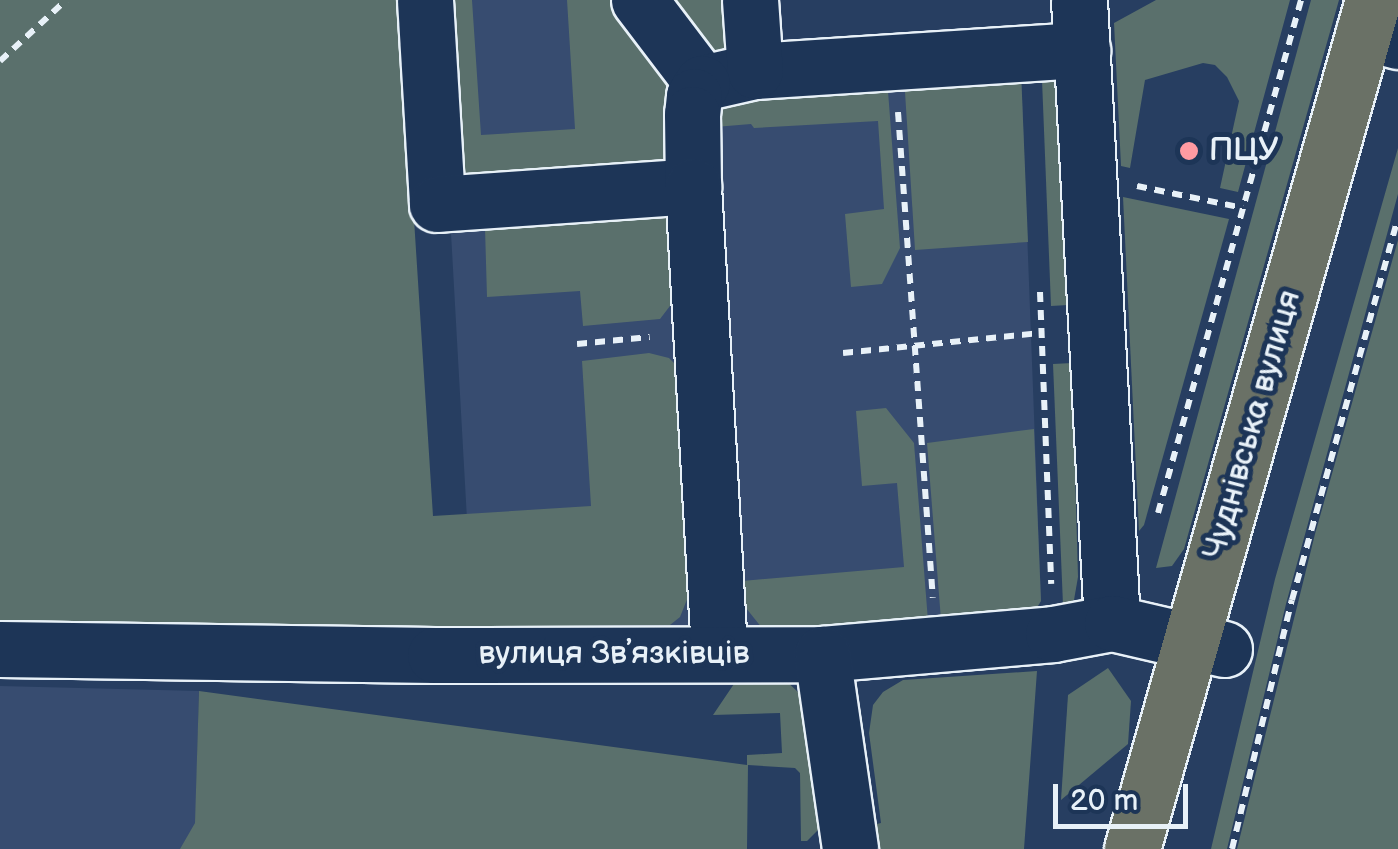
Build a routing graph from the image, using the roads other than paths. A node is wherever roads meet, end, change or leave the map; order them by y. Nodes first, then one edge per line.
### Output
1 (426, 0) edge
2 (640, 0) edge
3 (750, 0) edge
4 (1080, 25) edge
5 (1385, 28) edge
6 (755, 71) junction
7 (702, 82) junction
8 (693, 186) junction
9 (1112, 624) junction
10 (1208, 645) junction
11 (0, 649) edge
12 (719, 651) junction
13 (822, 654) junction
14 (850, 849) edge
15 (1132, 849) edge
16 (1170, 849) edge

1 - 8 street
2 - 7 street
3 - 6 street
4 - 6 street
4 - 9 street
5 - 10 main road, Чуднівська вулиця
6 - 7 street
7 - 8 street
8 - 12 street
9 - 10 street, вулиця Звʼязківців
9 - 13 street, вулиця Звʼязківців
10 - 15 main road, Чуднівська вулиця
10 - 16 main road, Чуднівська вулиця
11 - 12 street, вулиця Звʼязківців
12 - 13 street, вулиця Звʼязківців
13 - 14 street

